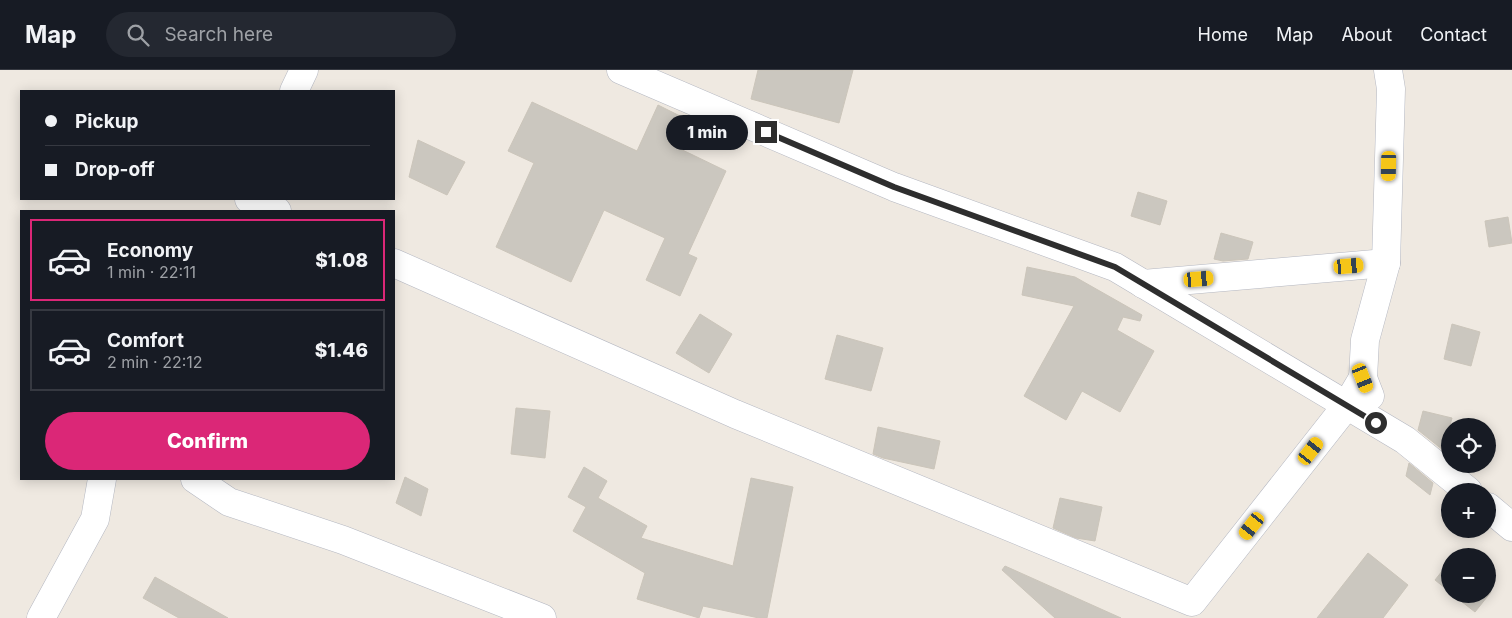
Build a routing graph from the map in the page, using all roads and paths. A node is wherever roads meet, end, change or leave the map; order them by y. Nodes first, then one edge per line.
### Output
1 (304, 70) edge
2 (621, 70) edge
3 (1388, 70) edge
4 (294, 90) edge
5 (250, 200) edge
6 (275, 210) edge
7 (395, 263) edge
8 (1386, 263) junction
9 (1143, 284) junction
10 (1363, 378) junction
11 (1347, 405) junction
12 (1405, 440) junction
13 (102, 480) edge
14 (196, 480) edge
15 (1458, 483) edge
16 (1496, 514) edge
17 (1512, 527) edge
18 (42, 618) edge
19 (542, 618) edge

1 - 4 street
2 - 9 street
3 - 8 street
5 - 6 street
7 - 11 street
8 - 9 street
8 - 10 street
9 - 11 street
10 - 11 street
10 - 12 street
11 - 12 street
12 - 15 street
13 - 18 street
14 - 19 street
16 - 17 street

